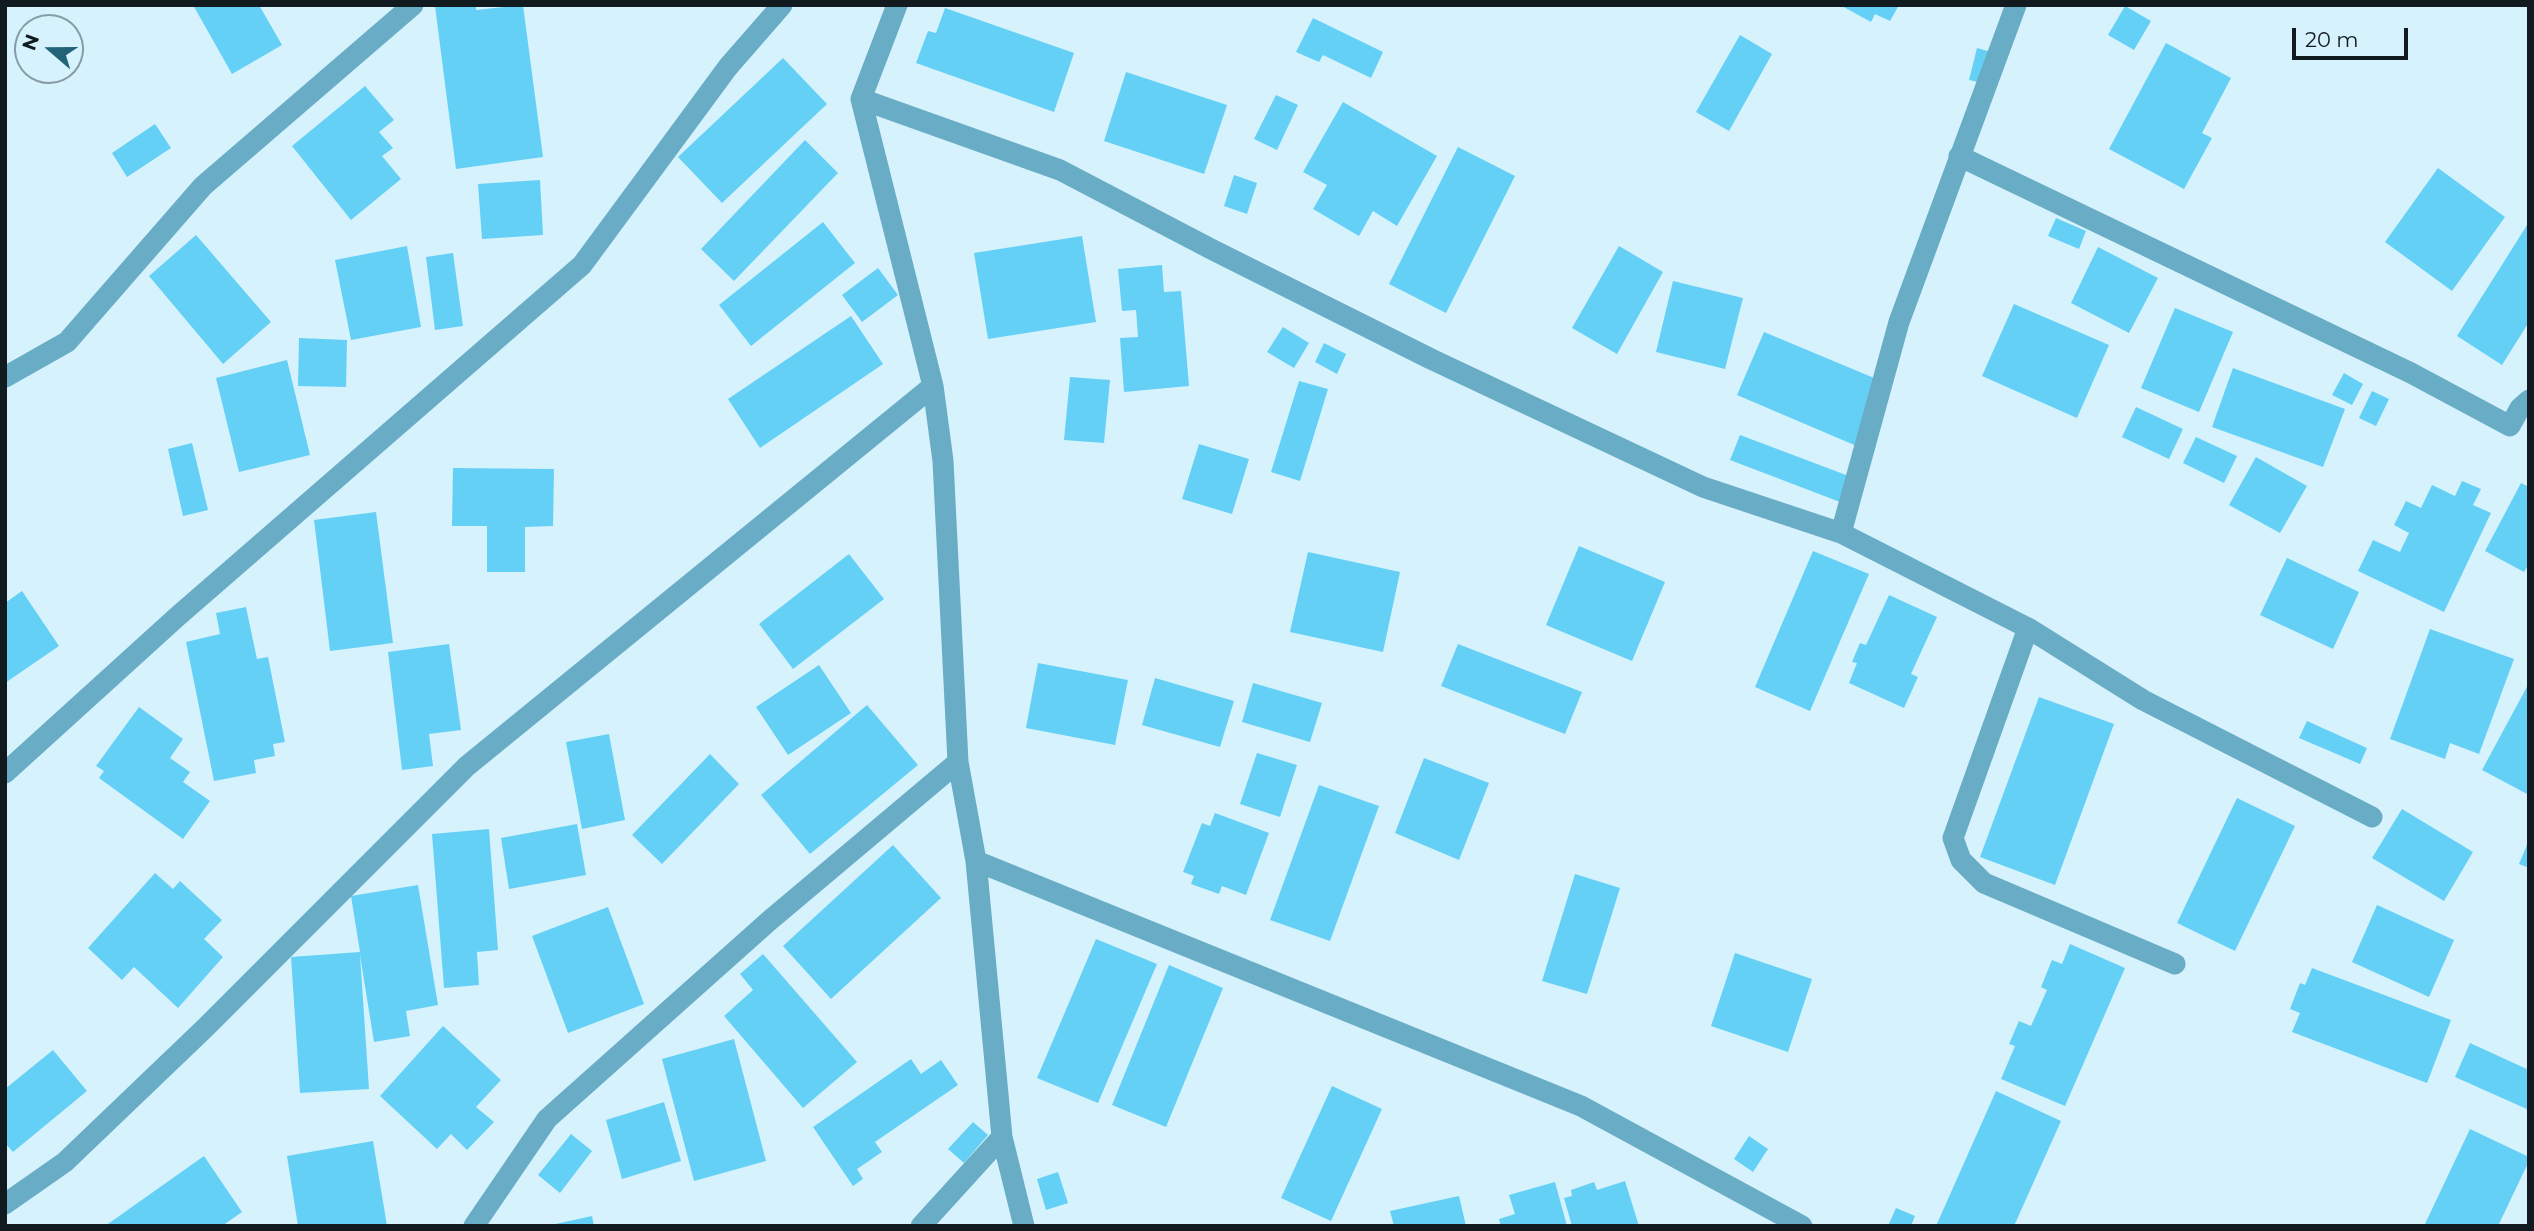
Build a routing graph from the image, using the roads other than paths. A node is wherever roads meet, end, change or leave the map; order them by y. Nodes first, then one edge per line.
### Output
1 (413, 5) edge
2 (782, 5) edge
3 (897, 5) edge
4 (2016, 5) edge
5 (861, 99) junction
6 (1958, 156) junction
7 (5, 377) edge
8 (933, 386) junction
9 (2529, 400) edge
10 (1841, 533) junction
11 (2028, 628) junction
12 (958, 762) junction
13 (5, 773) edge
14 (2372, 817) dead end
15 (976, 861) junction
16 (2175, 964) dead end
17 (1002, 1137) junction
18 (5, 1204) edge
19 (474, 1226) edge
20 (920, 1226) edge
21 (1024, 1226) edge
22 (1802, 1226) edge

1 - 7 street
2 - 13 street
3 - 5 street
4 - 6 street
5 - 8 street
5 - 10 street
6 - 9 street
6 - 10 street
8 - 12 street
8 - 18 street
10 - 11 street
11 - 14 street
11 - 16 street
12 - 15 street
12 - 19 street
15 - 17 street
15 - 22 street
17 - 20 street
17 - 21 street

